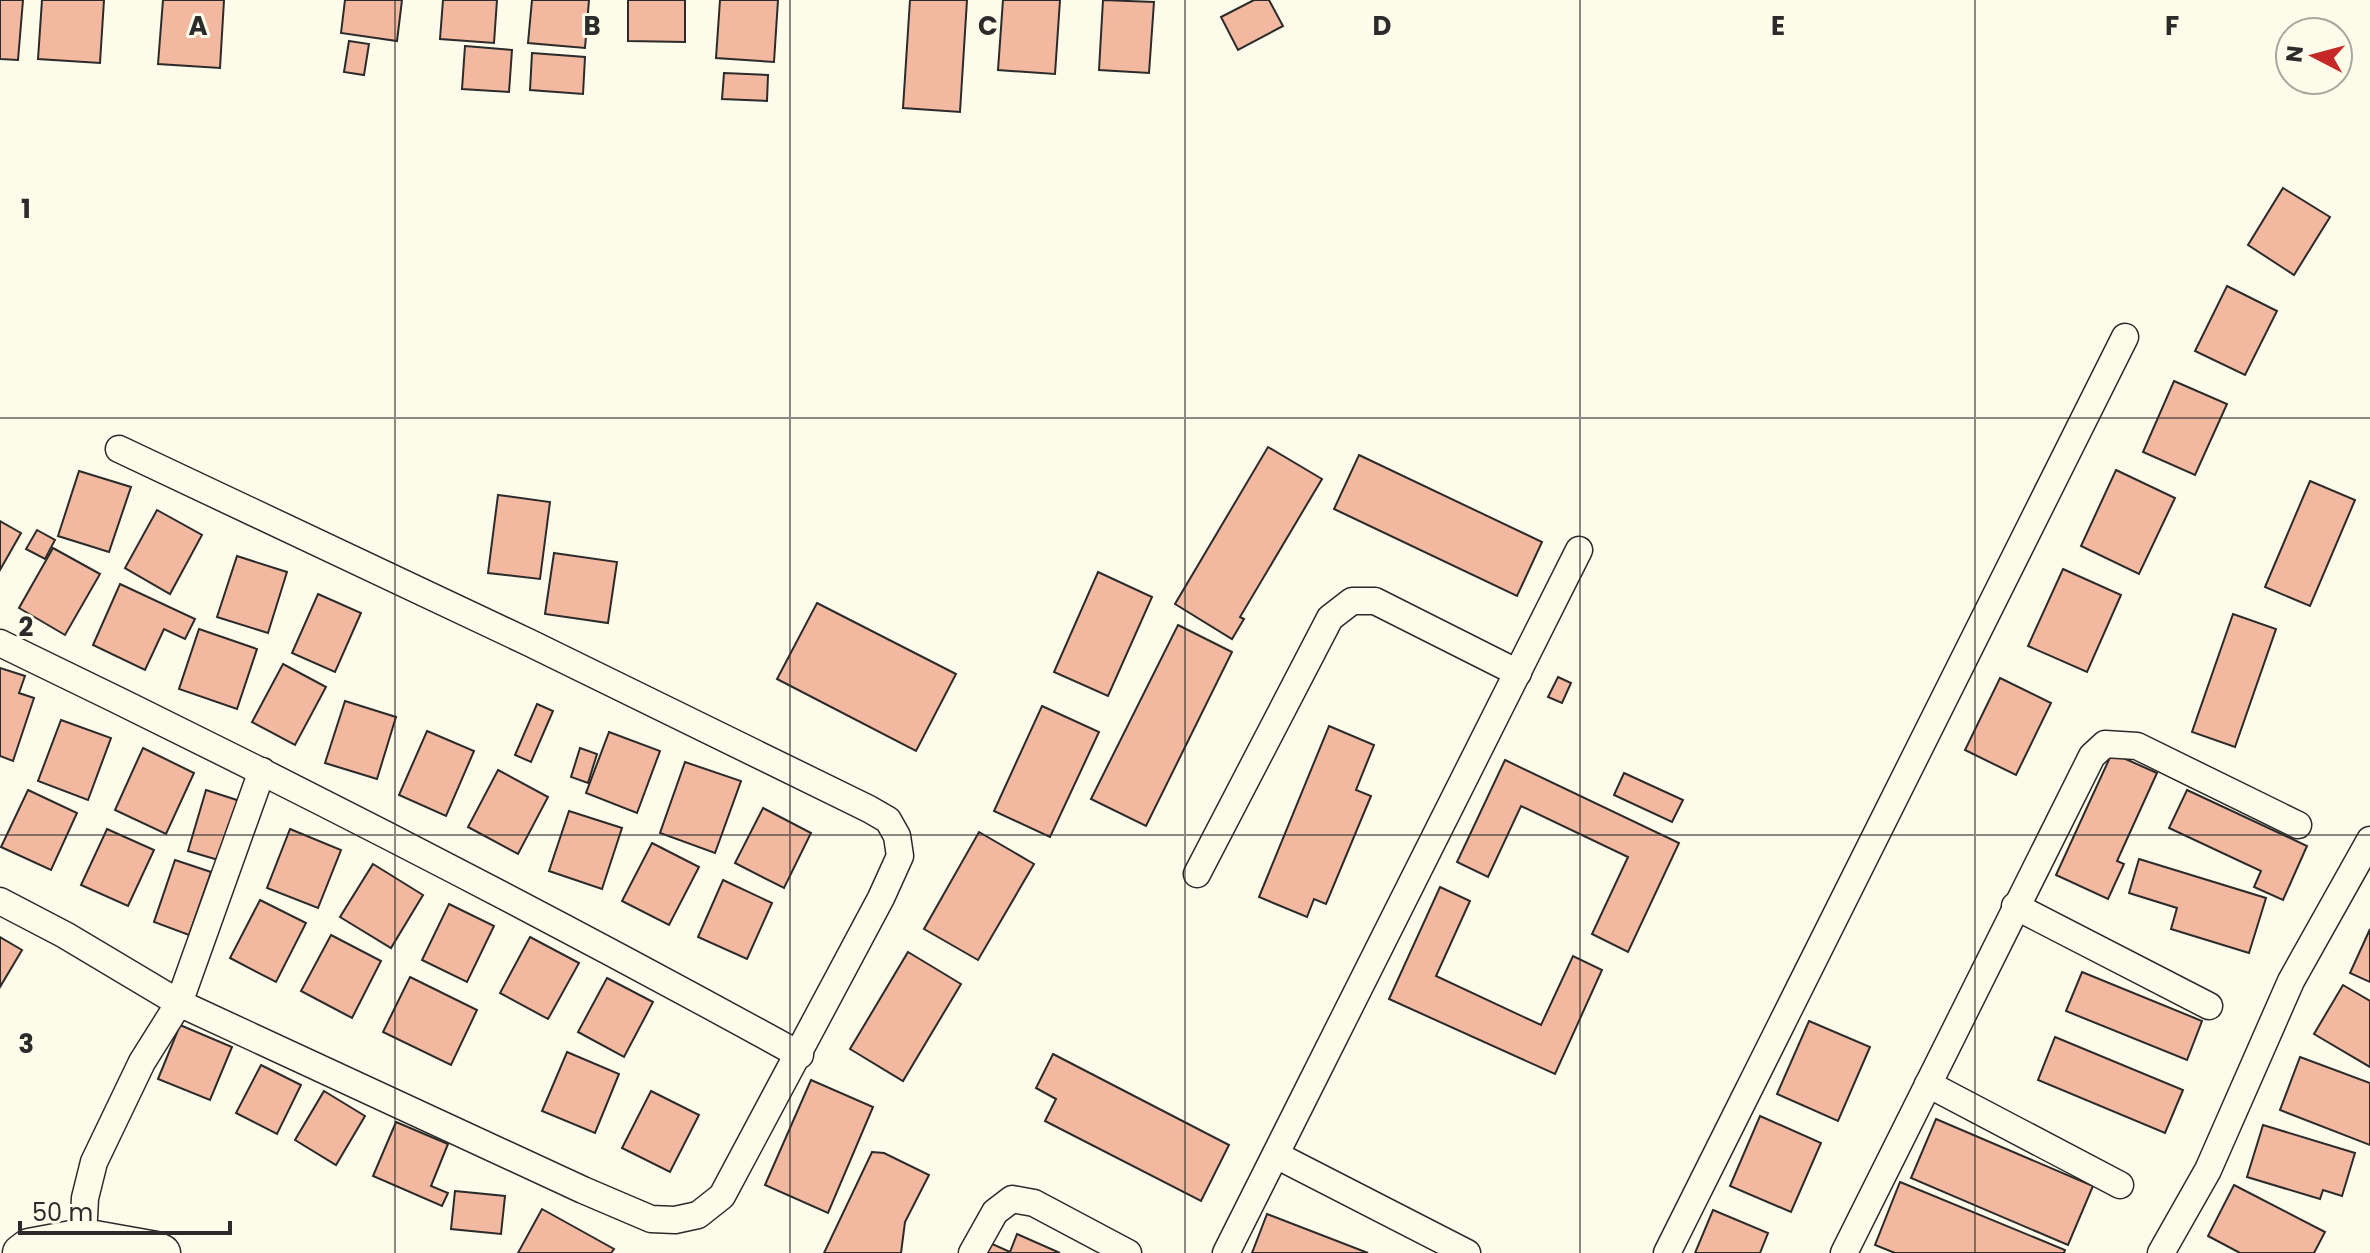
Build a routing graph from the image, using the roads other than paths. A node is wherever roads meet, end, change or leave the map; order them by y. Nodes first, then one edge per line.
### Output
1 (2125, 337) dead end
2 (119, 449) dead end
3 (1579, 550) dead end
4 (0, 643) edge
5 (1518, 673) junction
6 (262, 771) junction
7 (2298, 825) dead end
8 (2370, 840) edge
9 (1197, 874) dead end
10 (0, 901) edge
11 (2015, 906) junction
12 (179, 1003) junction
13 (2209, 1006) dead end
14 (800, 1055) junction
15 (1928, 1084) junction
16 (1276, 1155) junction
17 (2120, 1185) dead end
18 (83, 1237) junction
19 (21, 1253) edge
20 (162, 1253) edge
21 (972, 1253) edge
22 (1128, 1253) edge
23 (1226, 1253) edge
24 (1467, 1253) edge
25 (1667, 1253) edge
26 (1844, 1253) edge
27 (2161, 1253) edge

1 - 25 street
2 - 14 street
3 - 5 street
4 - 6 street
5 - 9 street
5 - 16 street
6 - 12 street
6 - 14 street
7 - 11 street
8 - 27 street
10 - 12 street
11 - 13 street
11 - 15 street
12 - 14 street
12 - 18 street
15 - 17 street
15 - 26 street
16 - 23 street
16 - 24 street
18 - 19 street
18 - 20 street
21 - 22 street

